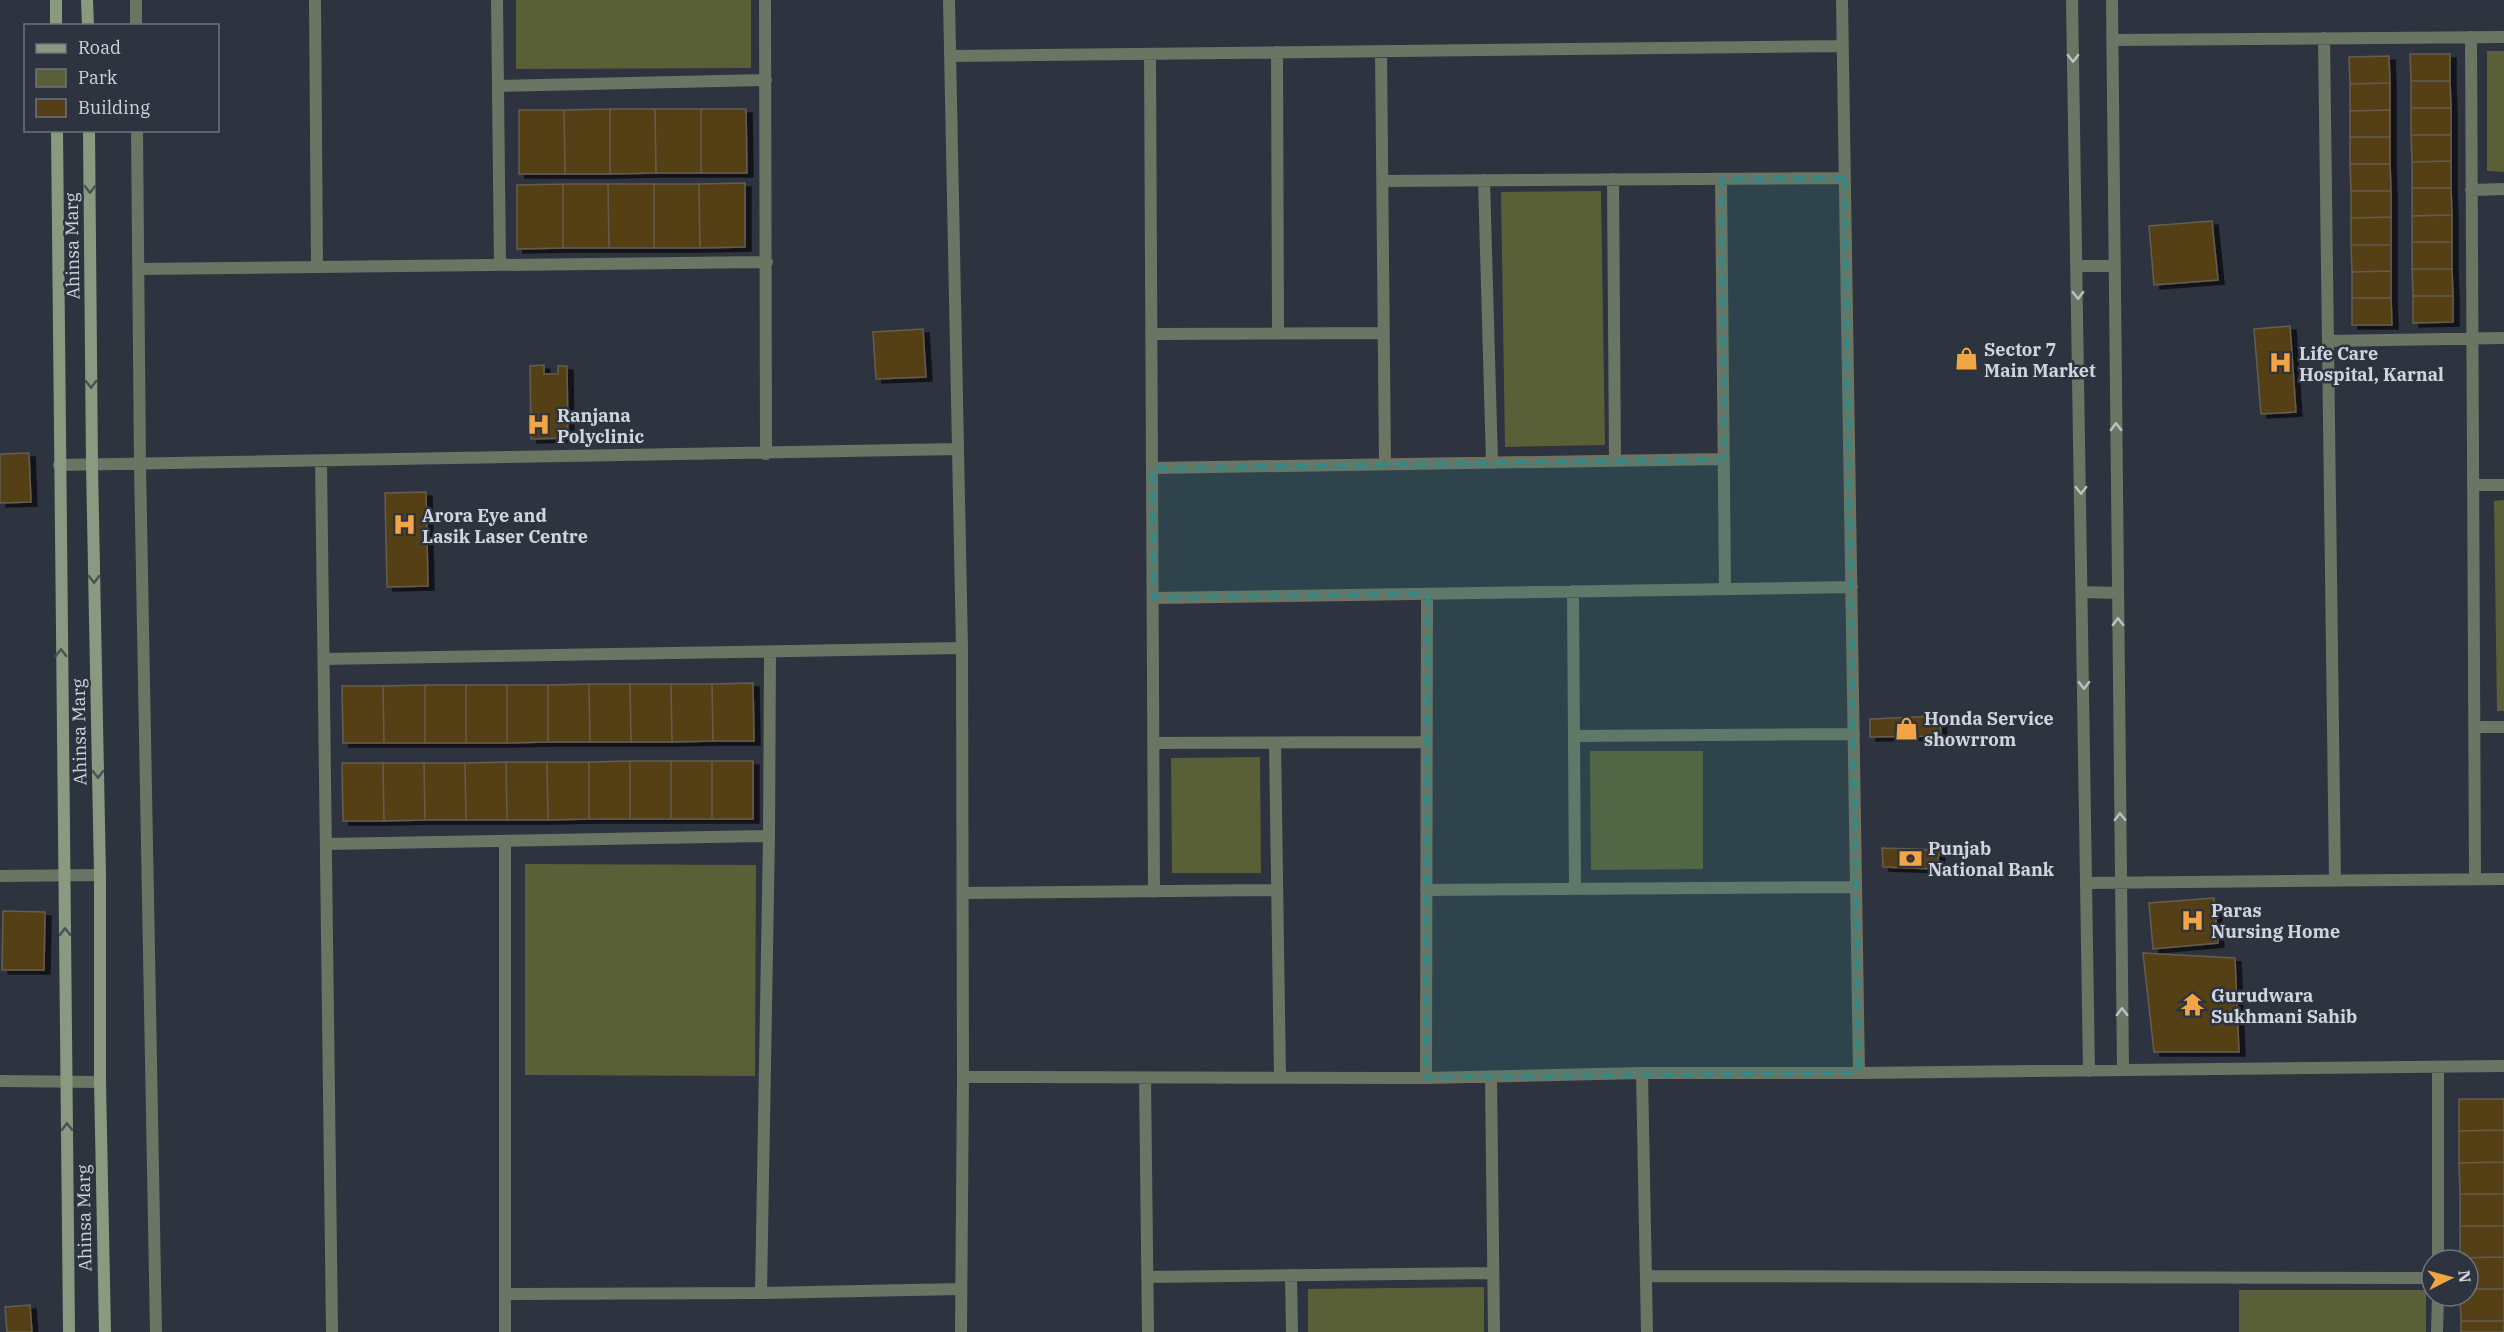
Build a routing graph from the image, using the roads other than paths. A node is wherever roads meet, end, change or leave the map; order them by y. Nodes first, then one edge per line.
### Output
1 (56, 0) edge
2 (87, 0) edge
3 (136, 0) edge
4 (315, 0) edge
5 (496, 0) edge
6 (765, 0) edge
7 (949, 0) edge
8 (1842, 0) edge
9 (2072, 0) edge
10 (2112, 0) edge
11 (56, 24) edge
12 (88, 24) edge
13 (136, 24) edge
14 (2471, 37) junction
15 (2504, 37) edge
16 (2324, 38) junction
17 (2112, 40) junction
18 (1843, 46) junction
19 (1382, 51) junction
20 (1277, 52) junction
21 (1150, 54) junction
22 (950, 56) junction
23 (766, 80) junction
24 (498, 86) junction
25 (57, 132) edge
26 (89, 132) edge
27 (137, 132) edge
28 (1845, 178) junction
29 (1613, 179) junction
30 (1721, 179) junction
31 (1484, 180) junction
32 (1383, 181) junction
33 (2504, 189) edge
34 (2471, 190) junction
35 (767, 262) junction
36 (500, 265) junction
37 (2077, 266) junction
38 (2114, 266) junction
39 (317, 267) junction
40 (138, 269) junction
41 (1278, 333) junction
42 (1384, 333) junction
43 (1151, 334) junction
44 (2472, 338) junction
45 (2504, 338) edge
46 (2328, 341) junction
47 (957, 449) junction
48 (766, 454) junction
49 (1724, 459) junction
50 (321, 461) junction
51 (1616, 461) junction
52 (1492, 462) junction
53 (1385, 464) junction
54 (59, 465) junction
55 (140, 465) junction
56 (92, 466) junction
57 (1152, 468) junction
58 (2473, 485) junction
59 (2504, 485) edge
60 (1852, 587) junction
61 (1725, 589) junction
62 (1573, 591) junction
63 (2082, 592) junction
64 (2118, 593) junction
65 (1427, 594) junction
66 (1153, 598) junction
67 (962, 648) junction
68 (770, 653) junction
69 (324, 659) junction
70 (2504, 727) edge
71 (2474, 728) junction
72 (1854, 734) junction
73 (1574, 736) junction
74 (1426, 742) junction
75 (1153, 743) junction
76 (1275, 743) junction
77 (769, 836) junction
78 (505, 841) junction
79 (326, 844) junction
80 (64, 875) junction
81 (100, 875) junction
82 (0, 876) edge
83 (2475, 879) junction
84 (2504, 879) edge
85 (2335, 881) junction
86 (2087, 883) junction
87 (2121, 883) junction
88 (1856, 887) junction
89 (1575, 889) junction
90 (1276, 890) junction
91 (1426, 890) junction
92 (1154, 892) junction
93 (964, 893) junction
94 (2504, 1066) edge
95 (2438, 1067) junction
96 (2123, 1070) junction
97 (2090, 1071) junction
98 (1642, 1073) junction
99 (1859, 1073) junction
100 (963, 1077) junction
101 (1491, 1077) junction
102 (1145, 1078) junction
103 (1280, 1078) junction
104 (1426, 1078) junction
105 (0, 1081) edge
106 (67, 1082) junction
107 (100, 1082) junction
108 (2438, 1248) edge
109 (1493, 1273) junction
110 (1291, 1275) junction
111 (1646, 1276) junction
112 (1147, 1277) junction
113 (2420, 1278) edge
114 (962, 1289) junction
115 (761, 1293) junction
116 (505, 1294) junction
117 (2438, 1308) edge
118 (69, 1332) edge
119 (105, 1332) edge
120 (156, 1332) edge
121 (332, 1332) edge
122 (505, 1332) edge
123 (961, 1332) edge
124 (1148, 1332) edge
125 (1292, 1332) edge
126 (1494, 1332) edge
127 (1647, 1332) edge
128 (2438, 1332) edge

1 - 11 street
2 - 12 street
3 - 13 street
4 - 39 street
5 - 24 street
6 - 23 street
7 - 22 street
8 - 18 street
9 -> 37 street
10 - 17 street
14 - 15 street
14 - 16 street
14 - 34 street
16 - 17 street
16 - 46 street
17 - 38 street
18 - 19 street
18 - 28 street
19 - 20 street
19 - 32 street
20 - 21 street
20 - 41 street
21 - 22 street
21 - 43 street
22 - 47 street
23 - 24 street
23 - 35 street
24 - 36 street
25 - 54 street, Ahinsa Marg
26 -> 56 street, Ahinsa Marg
27 - 40 street
28 - 30 street
28 - 60 street
29 - 30 street
29 - 31 street
29 - 51 street
30 - 49 street
31 - 32 street
31 - 52 street
32 - 42 street
33 - 34 street
34 - 44 street
35 - 36 street
35 - 48 street
36 - 39 street
37 - 38 street
37 -> 63 street
64 -> 38 street
39 - 40 street
40 - 55 street
41 - 42 street
41 - 43 street
42 - 53 street
43 - 57 street
44 - 45 street
44 - 46 street
44 - 58 street
46 - 85 street
47 - 48 street
47 - 67 street
48 - 50 street
49 - 51 street
49 - 61 street
50 - 55 street
50 - 69 street
51 - 52 street
52 - 53 street
53 - 57 street
54 - 56 street
80 -> 54 street, Ahinsa Marg
55 - 56 street
55 - 120 street
56 -> 81 street, Ahinsa Marg
57 - 66 street
58 - 59 street
58 - 71 street
60 - 61 street
60 - 72 street
61 - 62 street
62 - 65 street
62 - 73 street
63 - 64 street
63 -> 86 street
87 -> 64 street
65 - 66 street
65 - 74 street
66 - 75 street
67 - 68 street
67 - 93 street
68 - 69 street
68 - 77 street
69 - 79 street
70 - 71 street
71 - 83 street
72 - 73 street
72 - 88 street
73 - 89 street
74 - 76 street
74 - 91 street
75 - 76 street
75 - 92 street
76 - 90 street
77 - 78 street
77 - 115 street
78 - 79 street
78 - 116 street
79 - 121 street
80 - 81 street
80 - 82 street
106 -> 80 street, Ahinsa Marg
81 - 107 street, Ahinsa Marg
83 - 84 street
83 - 85 street
85 - 87 street
86 - 87 street
86 - 97 street
96 -> 87 street
88 - 89 street
88 - 99 street
89 - 91 street
90 - 92 street
90 - 103 street
91 - 104 street
92 - 93 street
93 - 100 street
94 - 95 street
95 - 96 street
95 - 108 street
96 - 97 street
97 - 99 street
98 - 99 street
98 - 101 street
98 - 111 street
100 - 102 street
100 - 114 street
101 - 104 street
101 - 109 street
102 - 103 street
102 - 112 street
103 - 104 street
105 - 106 street
106 - 107 street
118 -> 106 street, Ahinsa Marg
107 - 119 street, Ahinsa Marg
109 - 110 street
109 - 126 street
110 - 112 street
110 - 125 street
111 - 113 street
111 - 127 street
112 - 124 street
114 - 115 street
114 - 123 street
115 - 116 street
116 - 122 street
117 - 128 street

